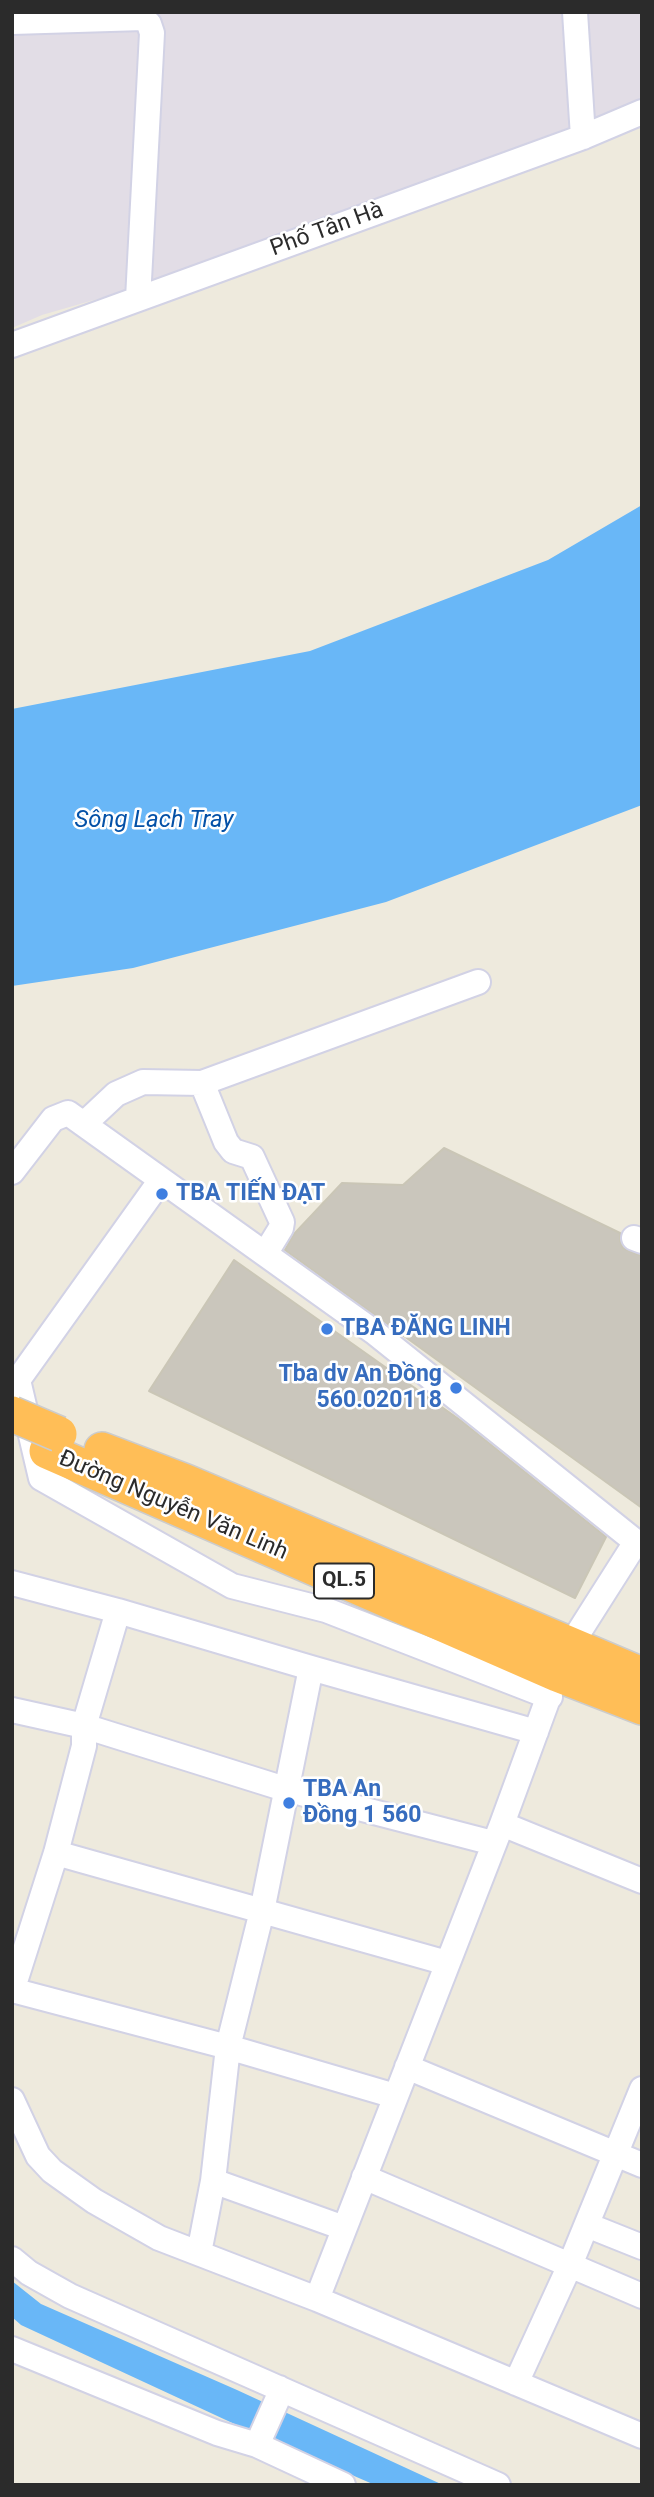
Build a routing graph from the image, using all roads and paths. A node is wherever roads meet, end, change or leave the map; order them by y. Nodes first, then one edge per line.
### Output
1 (575, 12) edge
2 (12, 22) edge
3 (642, 113) edge
4 (583, 137) junction
5 (138, 299) junction
6 (12, 345) edge
7 (478, 982) dead end
8 (202, 1083) junction
9 (84, 1124) junction
10 (12, 1172) edge
11 (161, 1180) junction
12 (265, 1254) junction
13 (15, 1379) edge
14 (12, 1414) edge
15 (12, 1438) edge
16 (53, 1443) junction
17 (639, 1536) edge
18 (12, 1583) edge
19 (118, 1611) junction
20 (311, 1668) junction
21 (559, 1672) junction
22 (642, 1675) edge
23 (642, 1707) edge
24 (12, 1710) edge
25 (84, 1726) junction
26 (536, 1732) junction
27 (285, 1789) junction
28 (498, 1833) junction
29 (56, 1853) junction
30 (642, 1881) edge
31 (262, 1911) junction
32 (447, 1963) junction
33 (12, 1990) edge
34 (228, 2047) junction
35 (407, 2067) junction
36 (641, 2092) edge
37 (396, 2096) junction
38 (12, 2101) edge
39 (615, 2154) junction
40 (642, 2165) edge
41 (364, 2177) junction
42 (213, 2181) junction
43 (587, 2225) junction
44 (344, 2228) junction
45 (642, 2247) edge
46 (199, 2253) junction
47 (12, 2259) edge
48 (570, 2265) junction
49 (642, 2296) edge
50 (317, 2299) junction
51 (12, 2349) edge
52 (516, 2383) junction
53 (279, 2393) junction
54 (642, 2436) edge
55 (258, 2442) junction
56 (309, 2477) edge
57 (344, 2485) edge
58 (498, 2485) edge

1 - 4 street
2 - 5 street
3 - 4 street, Phố Tân Hà
4 - 5 street, Phố Tân Hà
5 - 6 street, Phố Tân Hà
7 - 8 street
8 - 9 street
8 - 12 street
9 - 10 street
9 - 11 street
11 - 12 street
11 - 13 street
12 - 17 street
13 - 21 street
14 - 16 highway, Đường Nguyễn Văn Linh / QL.5, bridge
15 - 16 highway, Đường Nguyễn Văn Linh / QL.5
16 - 21 highway, Đường Nguyễn Văn Linh / QL.5
17 - 21 street
18 - 19 street
19 - 20 street
19 - 25 street
20 - 26 street
20 - 27 street
21 - 22 highway, Đường Nguyễn Văn Linh / QL.5
21 - 23 highway, Đường Nguyễn Văn Linh / QL.5
21 - 26 street
24 - 25 street
25 - 27 street
25 - 29 street
26 - 28 street
27 - 28 street
27 - 31 street
28 - 30 street
28 - 32 street
29 - 31 street
29 - 33 street
31 - 32 street
31 - 34 street
32 - 35 street
33 - 34 street
34 - 37 street
34 - 42 street
35 - 37 street
35 - 39 street
36 - 39 street
37 - 41 street
38 - 46 street
39 - 40 street
39 - 43 street
41 - 44 street
41 - 48 street
42 - 44 street
42 - 46 street
43 - 45 street
43 - 48 street
44 - 50 street
46 - 50 street
47 - 53 street
48 - 49 street
48 - 52 street
50 - 52 street
51 - 55 street
52 - 54 street
53 - 55 street
53 - 58 street
55 - 56 street
56 - 57 street

